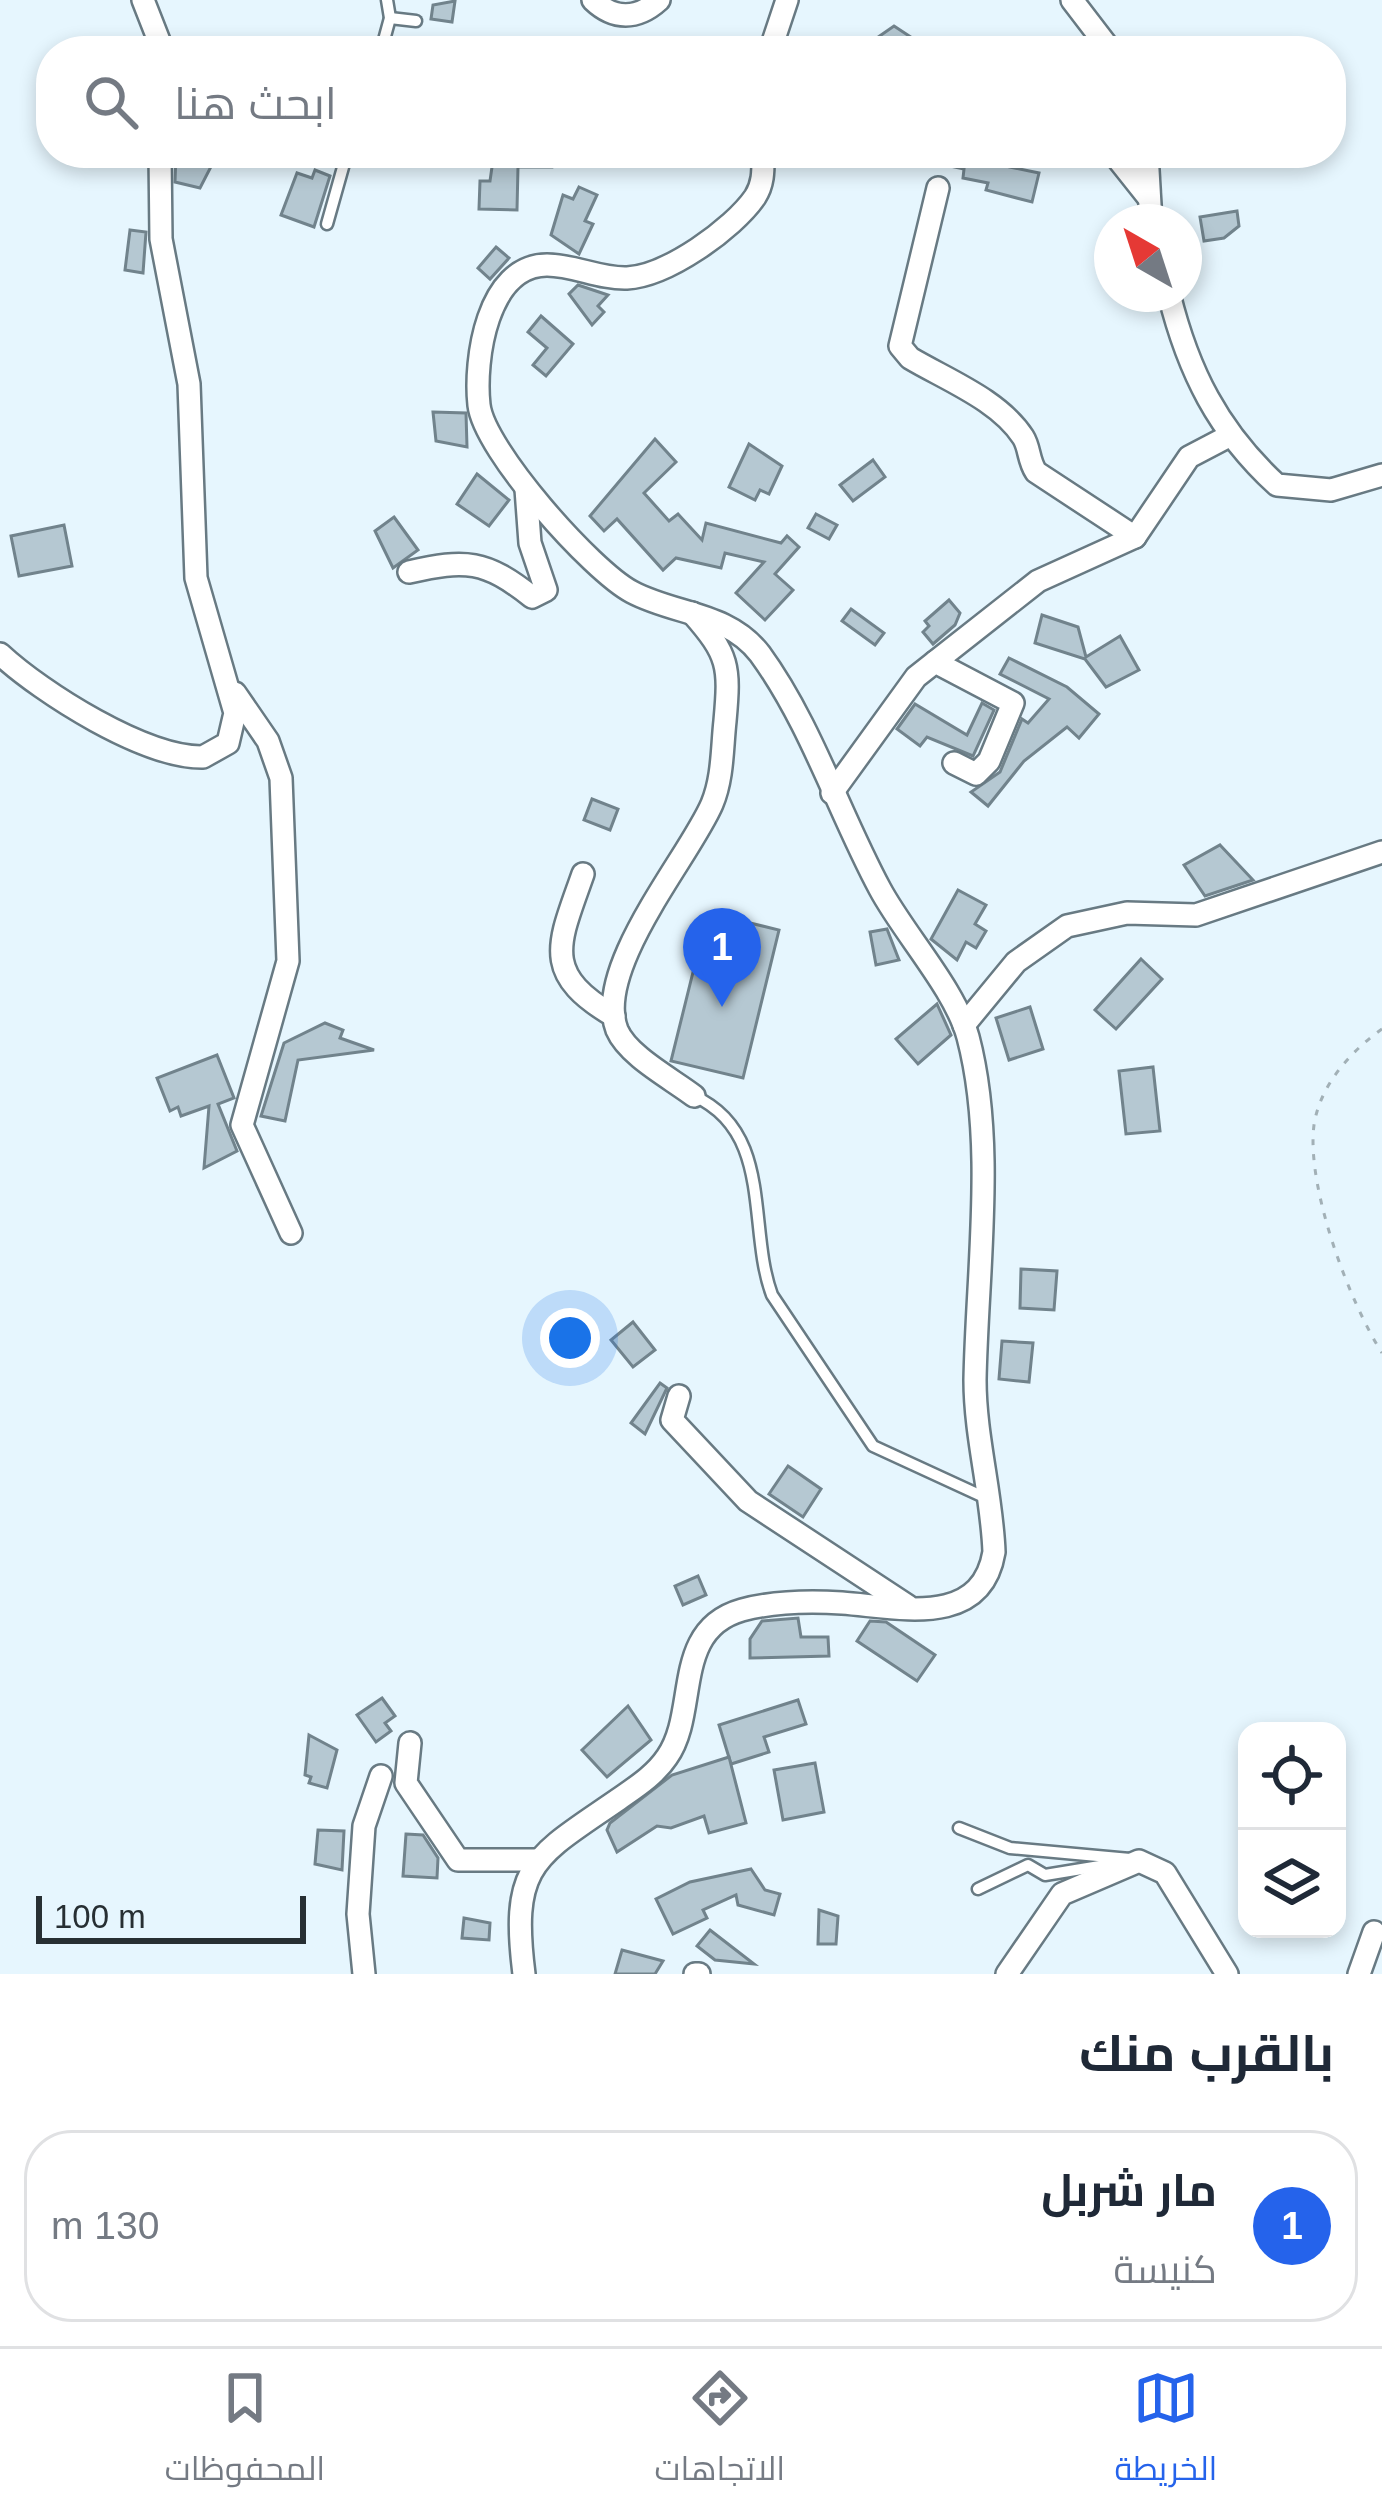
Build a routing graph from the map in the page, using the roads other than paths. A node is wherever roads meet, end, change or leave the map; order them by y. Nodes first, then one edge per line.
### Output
1 (143, 0) edge
2 (387, 0) edge
3 (593, 0) edge
4 (658, 0) edge
5 (787, 0) edge
6 (1072, 0) edge
7 (390, 18) junction
8 (416, 21) dead end
9 (157, 36) edge
10 (385, 36) edge
11 (775, 36) edge
12 (1100, 36) edge
13 (160, 168) edge
14 (343, 168) edge
15 (762, 168) edge
16 (1125, 168) edge
17 (1147, 168) edge
18 (938, 188) dead end
19 (1148, 197) junction
20 (1149, 204) edge
21 (327, 224) dead end
22 (1174, 312) edge
23 (1231, 435) junction
24 (1382, 475) edge
25 (526, 489) junction
26 (1136, 537) junction
27 (409, 572) dead end
28 (691, 612) junction
29 (0, 654) edge
30 (935, 662) junction
31 (227, 683) junction
32 (954, 763) dead end
33 (832, 793) junction
34 (1382, 852) edge
35 (584, 874) dead end
36 (614, 1016) junction
37 (964, 1025) junction
38 (694, 1096) joint
39 (291, 1233) dead end
40 (679, 1396) dead end
41 (989, 1499) junction
42 (914, 1610) junction
43 (410, 1743) dead end
44 (406, 1783) junction
45 (958, 1828) dead end
46 (535, 1861) junction
47 (1139, 1861) junction
48 (979, 1889) dead end
49 (1375, 1932) dead end
50 (364, 1974) edge
51 (524, 1974) edge
52 (1007, 1974) edge
53 (1227, 1974) edge
54 (1359, 1974) edge

1 - 9 street
2 - 7 lane
3 - 4 street
5 - 11 street
6 - 12 street
7 - 8 lane
7 - 10 lane
13 - 31 street
14 - 21 lane
15 - 25 street
16 - 19 street
17 - 19 street
18 - 26 street
19 - 20 street
22 - 23 street
23 - 24 street
23 - 26 street
25 - 27 street
25 - 28 street
26 - 30 street
28 - 33 street
28 - 36 street
29 - 31 street
30 - 32 street
30 - 33 street
31 - 39 street
33 - 37 street
34 - 37 street
35 - 36 street
36 - 38 street
37 - 41 street
38 - 41 lane
40 - 42 street
41 - 42 street
42 - 46 street
43 - 44 street
44 - 46 street
44 - 50 street
45 - 47 lane
46 - 51 street
47 - 48 lane
47 - 52 street
47 - 53 street
49 - 54 street

